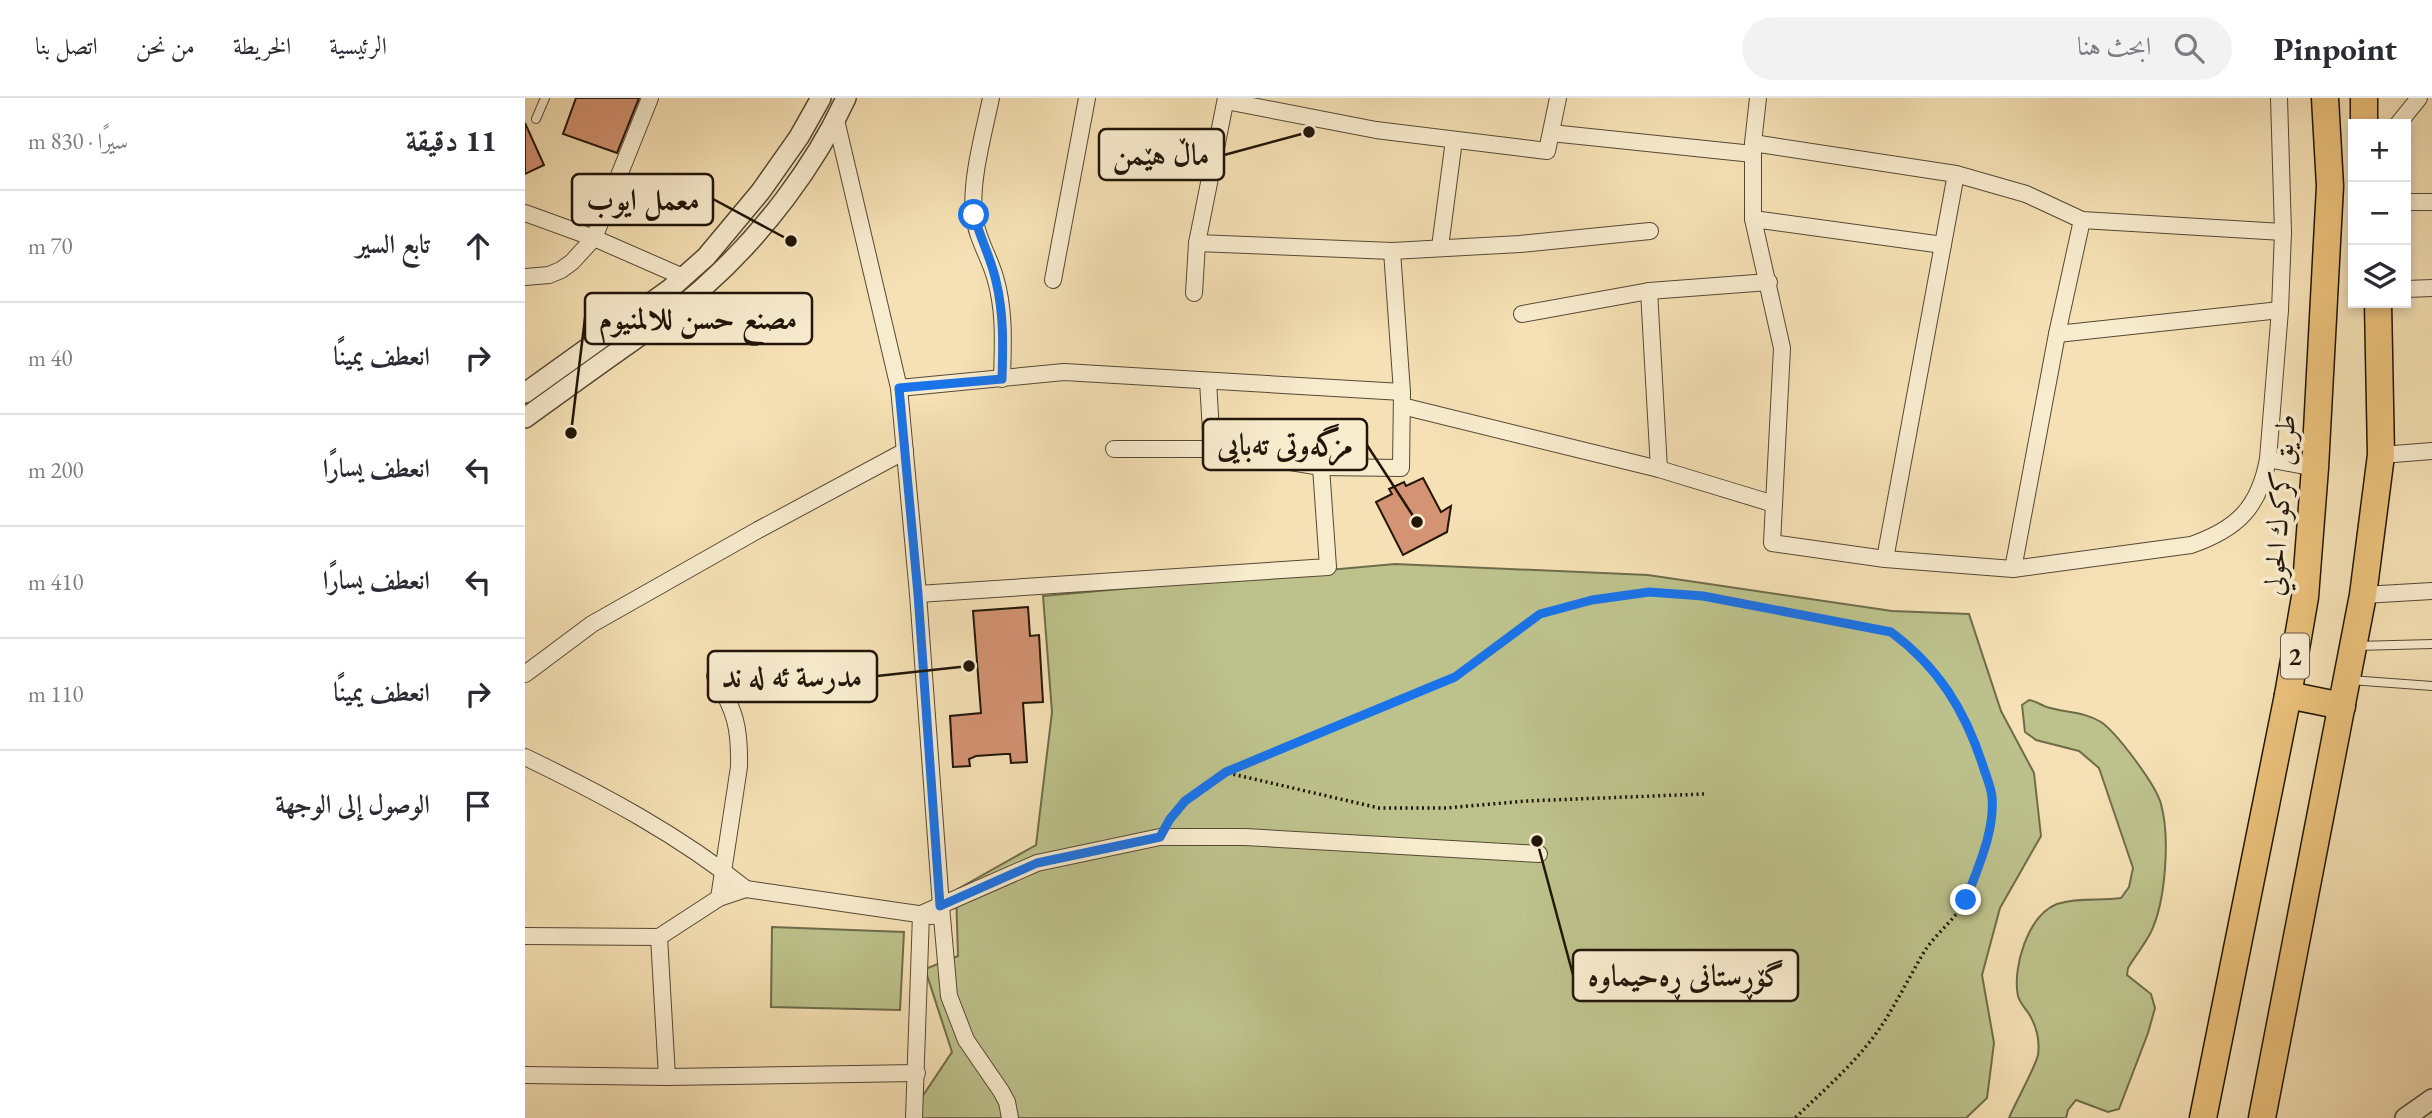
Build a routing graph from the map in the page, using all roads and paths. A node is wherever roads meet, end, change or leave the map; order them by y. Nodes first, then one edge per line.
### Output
1 (545, 98) edge
2 (650, 98) edge
3 (821, 98) edge
4 (846, 98) edge
5 (992, 98) edge
6 (1087, 98) edge
7 (1558, 98) edge
8 (1758, 98) edge
9 (2279, 98) edge
10 (2325, 98) edge
11 (2364, 98) edge
12 (2419, 98) edge
13 (1226, 99) edge
14 (536, 119) dead end
15 (2364, 119) edge
16 (2402, 119) edge
17 (836, 120) junction
18 (1551, 133) junction
19 (1454, 139) junction
20 (1753, 149) junction
21 (1956, 174) junction
22 (2411, 202) edge
23 (2432, 202) edge
24 (525, 213) edge
25 (1753, 219) junction
26 (2082, 220) junction
27 (1650, 231) dead end
28 (2283, 232) junction
29 (594, 238) junction
30 (1197, 243) junction
31 (1943, 245) junction
32 (1440, 247) junction
33 (1392, 251) junction
34 (525, 277) edge
35 (684, 277) junction
36 (1053, 281) dead end
37 (1769, 282) junction
38 (2432, 288) edge
39 (2411, 289) edge
40 (1649, 291) junction
41 (1194, 293) dead end
42 (2378, 308) edge
43 (2280, 310) junction
44 (1522, 314) dead end
45 (2057, 334) junction
46 (554, 372) junction
47 (1002, 379) junction
48 (1208, 381) junction
49 (899, 388) junction
50 (566, 389) junction
51 (525, 393) edge
52 (1402, 399) junction
53 (525, 418) edge
54 (1114, 449) dead end
55 (1212, 449) junction
56 (905, 451) junction
57 (2432, 451) edge
58 (2381, 455) junction
59 (2268, 459) junction
60 (1321, 467) junction
61 (2315, 468) junction
62 (1659, 470) junction
63 (1775, 504) junction
64 (1885, 558) junction
65 (2013, 569) junction
66 (2432, 591) edge
67 (918, 594) junction
68 (2363, 595) junction
69 (2432, 644) edge
70 (2353, 646) junction
71 (525, 674) edge
72 (715, 676) dead end
73 (2347, 680) junction
74 (2432, 686) edge
75 (2288, 695) junction
76 (2342, 706) junction
77 (525, 757) edge
78 (1226, 772) junction
79 (1704, 794) dead end
80 (1160, 837) junction
81 (1539, 854) dead end
82 (723, 870) junction
83 (746, 889) junction
84 (719, 898) junction
85 (941, 912) junction
86 (921, 914) junction
87 (525, 936) edge
88 (659, 937) junction
89 (2276, 1048) junction
90 (917, 1073) junction
91 (525, 1075) edge
92 (667, 1077) junction
93 (2432, 1098) edge
94 (914, 1118) edge
95 (1010, 1118) edge
96 (1794, 1118) edge
97 (2203, 1118) edge
98 (2262, 1118) edge
99 (2272, 1118) edge
100 (2405, 1118) edge

1 - 14 lane
2 - 29 street
3 - 35 street
4 - 17 street
5 - 47 street
6 - 36 street
7 - 18 street
8 - 20 street
9 - 28 street
10 - 61 highway, طريق كركوك الحولي / 2
11 - 15 highway
12 - 16 street
13 - 19 street
13 - 30 street
17 - 49 street
17 - 50 street
18 - 19 street
18 - 20 street
19 - 32 street
20 - 21 street
20 - 25 street
21 - 26 street
21 - 31 street
22 - 23 street
24 - 29 street
25 - 31 street
25 - 37 street
26 - 28 street
26 - 45 street
27 - 32 street
28 - 43 street
29 - 34 street
29 - 35 street
30 - 33 street
30 - 41 street
31 - 64 street
32 - 33 street
33 - 52 street
35 - 46 street
37 - 40 street
37 - 63 street
38 - 39 street
40 - 44 street
40 - 62 street
42 - 58 highway, 2
43 - 45 street
43 - 59 street
45 - 65 street
46 - 50 street
46 - 51 street
47 - 48 street
47 - 49 street
48 - 52 street
48 - 55 street
49 - 56 street
50 - 53 street
52 - 60 street
52 - 62 street
54 - 55 street
55 - 60 street
56 - 67 street
56 - 71 street
57 - 58 street
58 - 68 highway, 2
59 - 61 street
59 - 65 street
60 - 67 street
61 - 75 highway, طريق كركوك الحولي / 2
62 - 63 street
63 - 64 street
64 - 65 street
66 - 68 street
67 - 85 street
68 - 70 highway, 2
69 - 70 lane
70 - 73 highway, 2
72 - 82 street
73 - 74 lane
73 - 76 highway, 2
75 - 76 highway
75 - 97 highway, طريق كركوك الحولي / 2
76 - 89 highway, 2
77 - 82 street
78 - 79 path
78 - 80 path
78 - 96 path
80 - 81 street
80 - 85 street
82 - 83 street
82 - 84 street
83 - 84 street
83 - 86 street
84 - 88 street
85 - 86 street
85 - 95 street
86 - 90 street
87 - 88 street
88 - 92 street
89 - 98 highway, 2
89 - 99 street
90 - 92 street
90 - 94 street
91 - 92 street
93 - 100 street

